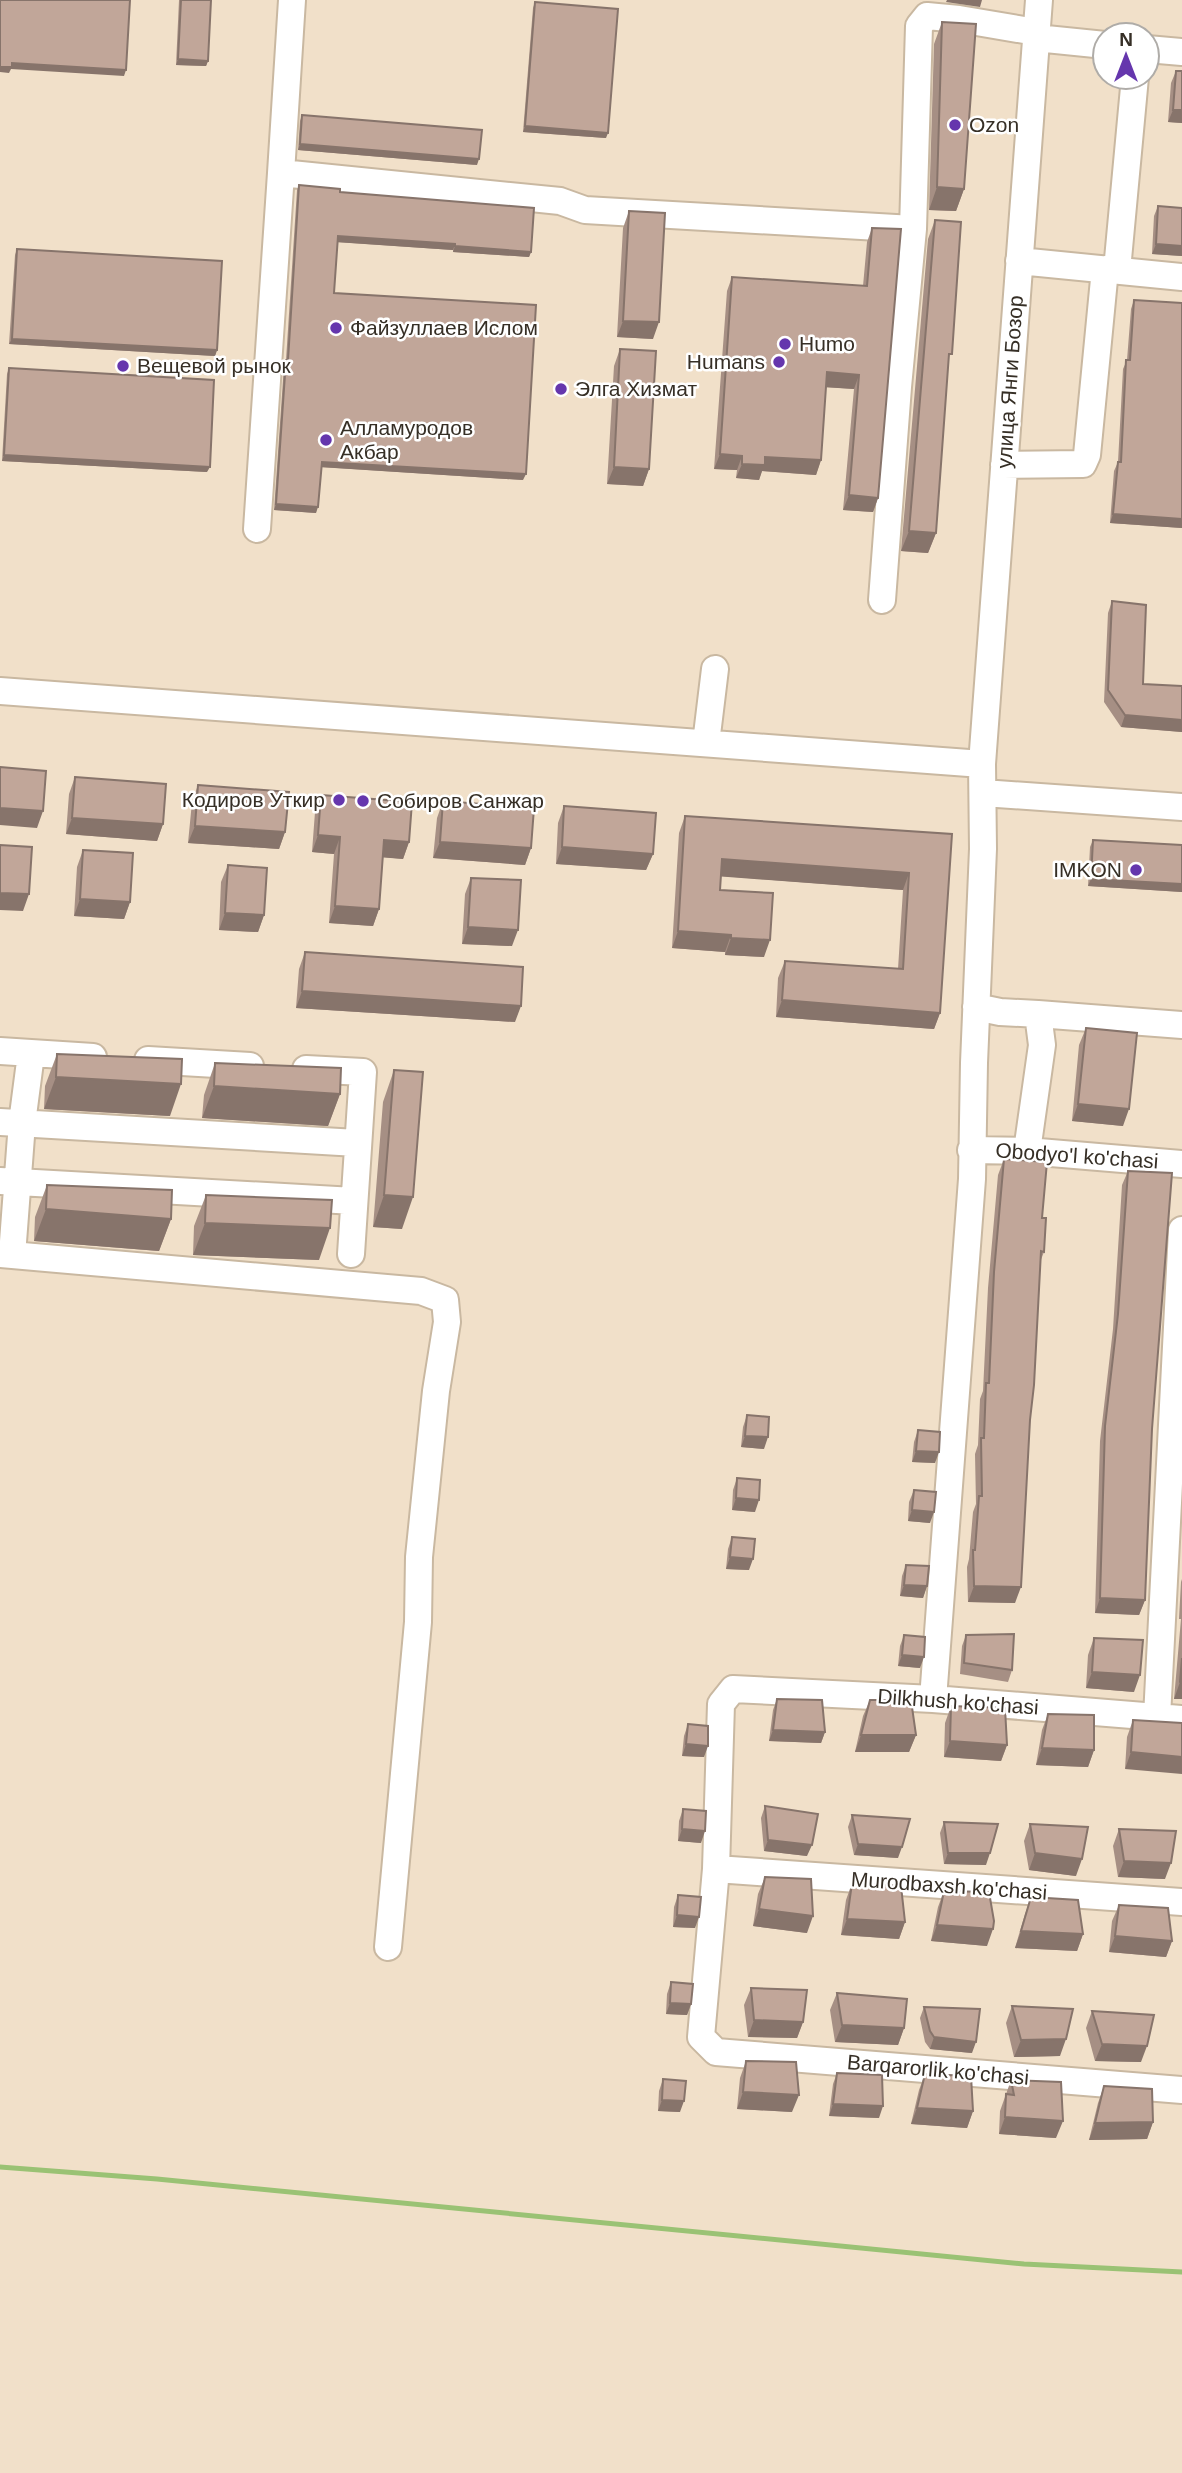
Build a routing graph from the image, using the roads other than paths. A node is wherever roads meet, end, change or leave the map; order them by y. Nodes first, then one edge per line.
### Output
1 (292, 0) edge
2 (1039, 0) edge
3 (1036, 35) junction
4 (1091, 43) edge
5 (1161, 50) edge
6 (1182, 52) edge
7 (1133, 91) edge
8 (281, 173) junction
9 (913, 229) junction
10 (1019, 261) junction
11 (1111, 270) junction
12 (1182, 277) edge
13 (1004, 465) junction
14 (257, 529) dead end
15 (882, 600) dead end
16 (715, 669) dead end
17 (0, 691) edge
18 (706, 743) junction
19 (982, 764) junction
20 (983, 793) junction
21 (1182, 807) edge
22 (976, 1007) junction
23 (1038, 1014) junction
24 (1182, 1024) edge
25 (0, 1051) edge
26 (31, 1054) junction
27 (11, 1122) edge
28 (357, 1143) junction
29 (971, 1150) junction
30 (1027, 1151) junction
31 (1182, 1164) edge
32 (8, 1182) edge
33 (354, 1201) junction
34 (1182, 1230) edge
35 (6, 1254) edge
36 (351, 1254) dead end
37 (933, 1699) junction
38 (1170, 1718) edge
39 (716, 1869) junction
40 (1182, 1902) edge
41 (388, 1947) dead end
42 (1182, 2090) edge

1 - 8 street
2 - 3 street, улица Янги Бозор
3 - 4 street
3 - 9 street
3 - 10 street, улица Янги Бозор
5 - 6 street
7 - 11 street
8 - 9 street
8 - 14 street
9 - 15 street
10 - 11 street
10 - 13 street, улица Янги Бозор
11 - 12 street
11 - 13 street
13 - 19 street, улица Янги Бозор
16 - 18 street
17 - 18 street
18 - 19 street
19 - 20 street, улица Янги Бозор
20 - 21 street
20 - 22 street, улица Янги Бозор
22 - 23 street
22 - 29 street, улица Янги Бозор
23 - 24 street
23 - 30 street
25 - 26 street
26 - 27 street
26 - 28 street
27 - 28 street
27 - 32 street
28 - 33 street
29 - 30 street, Obodyo'l ko'chasi
29 - 37 street, улица Янги Бозор
30 - 31 street, Obodyo'l ko'chasi
32 - 33 street
32 - 35 street
33 - 36 street
34 - 38 street
35 - 41 street
37 - 38 street, Dilkhush ko'chasi
37 - 39 street, Dilkhush ko'chasi
39 - 40 street, Murodbaxsh ko'chasi
39 - 42 street, Barqarorlik ko'chasi

